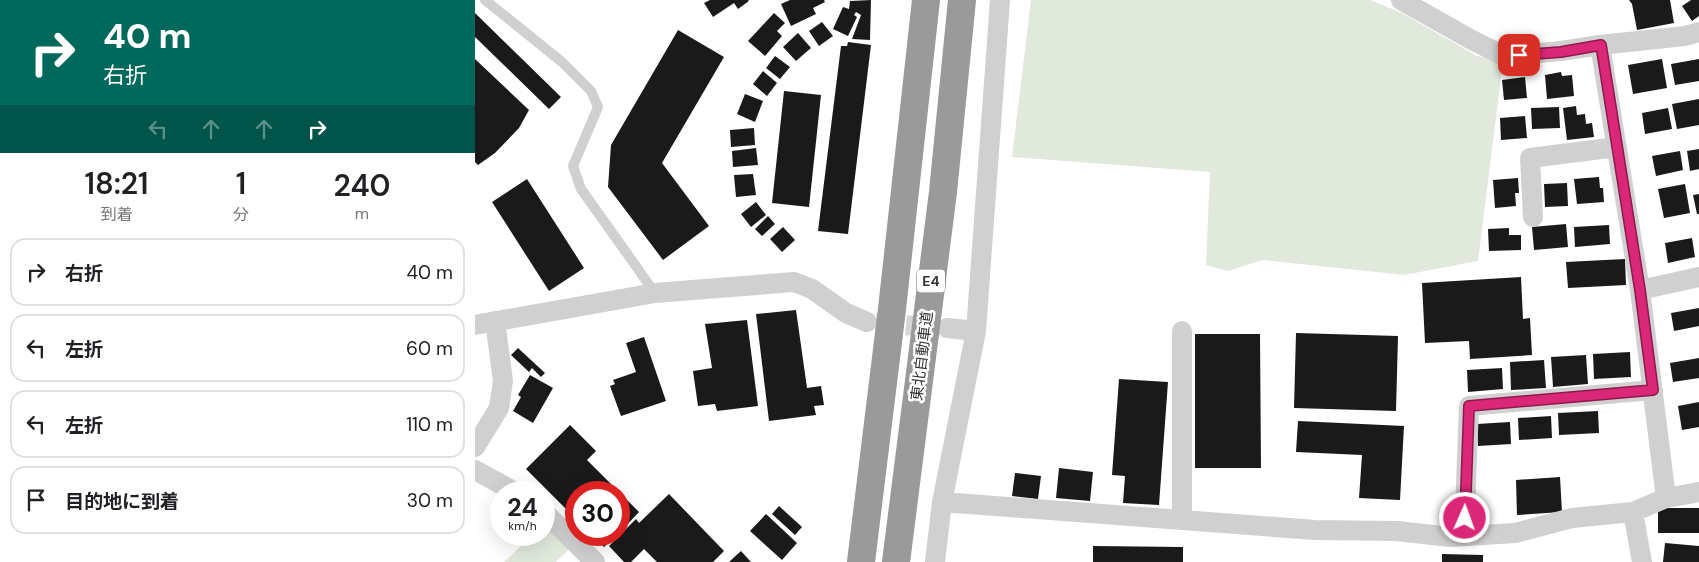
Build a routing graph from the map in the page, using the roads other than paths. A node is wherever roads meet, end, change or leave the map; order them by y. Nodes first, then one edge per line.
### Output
1 (485, 0) edge
2 (926, 0) edge
3 (962, 0) edge
4 (1000, 0) edge
5 (1401, 0) edge
6 (1699, 32) edge
7 (1601, 45) junction
8 (1617, 147) junction
9 (1533, 217) dead end
10 (1699, 277) edge
11 (1640, 290) junction
12 (655, 293) junction
13 (495, 321) junction
14 (867, 322) tunnel mouth
15 (475, 325) edge
16 (947, 328) tunnel mouth
17 (976, 330) junction
18 (1181, 330) dead end
19 (1653, 390) junction
20 (475, 447) edge
21 (475, 470) edge
22 (495, 481) edge
23 (1699, 492) edge
24 (1666, 498) junction
25 (942, 502) junction
26 (1633, 512) junction
27 (1182, 520) junction
28 (555, 523) edge
29 (1464, 536) junction
30 (595, 562) edge
31 (861, 562) edge
32 (896, 562) edge
33 (935, 562) edge
34 (1642, 562) edge

1 - 12 lane
2 - 31 highway, E4
3 - 32 highway, 東北自動車道 / E4
4 - 17 street
5 - 7 street
6 - 7 street
7 - 8 street
8 - 9 street
8 - 11 street
10 - 11 street
11 - 19 street
12 - 13 street
12 - 14 street
13 - 15 street
13 - 20 street
16 - 17 street
17 - 25 street
18 - 27 street
19 - 24 street
19 - 29 street
21 - 22 street
23 - 24 street
24 - 26 street
25 - 27 street
25 - 33 street
26 - 29 street
26 - 34 street
27 - 29 street
28 - 30 street

